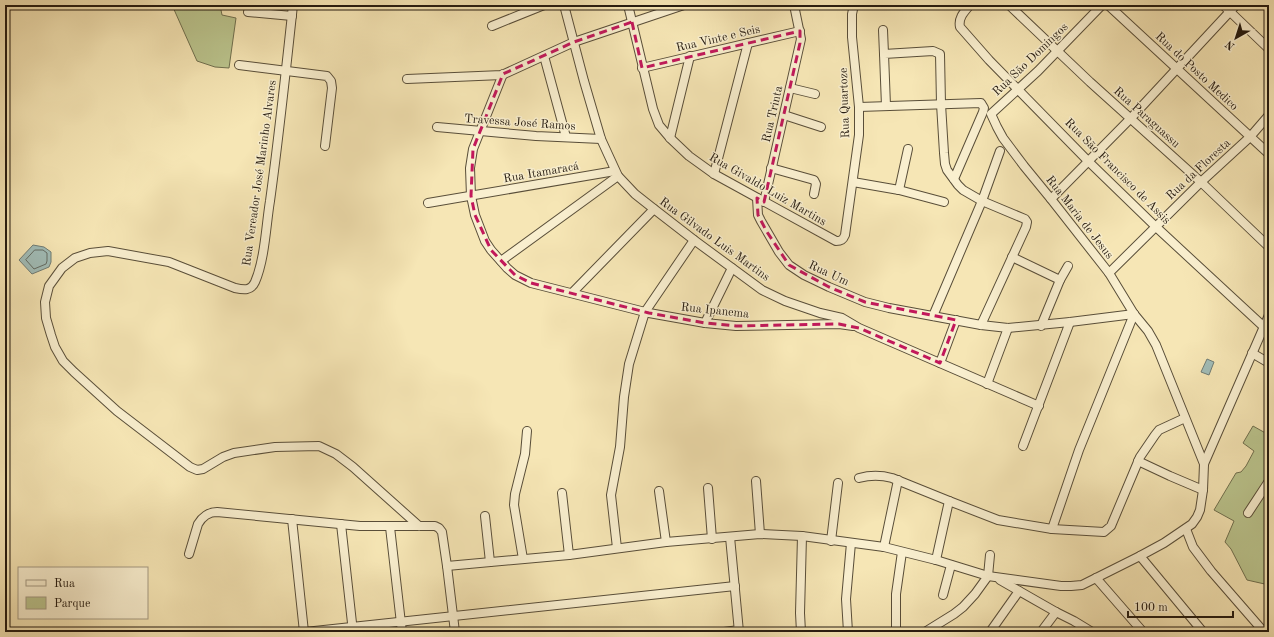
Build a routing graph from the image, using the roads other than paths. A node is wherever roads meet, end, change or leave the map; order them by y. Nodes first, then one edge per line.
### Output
1 (293, 5) edge
2 (544, 5) edge
3 (564, 5) edge
4 (628, 5) edge
5 (684, 5) edge
6 (794, 5) edge
7 (854, 5) edge
8 (1009, 5) edge
9 (1102, 5) edge
10 (1108, 5) edge
11 (1223, 5) edge
12 (967, 7) edge
13 (1233, 8) edge
14 (248, 12) dead end
15 (292, 16) junction
16 (632, 22) junction
17 (492, 26) dead end
18 (882, 30) dead end
19 (800, 31) junction
20 (574, 42) junction
21 (748, 43) junction
22 (1269, 49) edge
23 (1058, 50) junction
24 (884, 54) junction
25 (544, 56) junction
26 (690, 56) junction
27 (239, 65) dead end
28 (642, 68) junction
29 (1177, 69) junction
30 (285, 70) junction
31 (503, 75) junction
32 (407, 79) dead end
33 (790, 88) junction
34 (1017, 89) junction
35 (815, 94) dead end
36 (941, 104) junction
37 (886, 106) junction
38 (859, 107) junction
39 (991, 114) joint
40 (784, 115) junction
41 (1269, 115) edge
42 (1131, 118) junction
43 (437, 127) dead end
44 (821, 127) dead end
45 (479, 131) junction
46 (566, 137) junction
47 (1250, 137) junction
48 (670, 138) junction
49 (601, 140) junction
50 (325, 146) dead end
51 (908, 149) dead end
52 (1000, 152) dead end
53 (1269, 154) edge
54 (1088, 162) junction
55 (771, 168) junction
56 (617, 174) junction
57 (714, 174) junction
58 (954, 179) junction
59 (853, 182) junction
60 (1201, 182) junction
61 (899, 190) junction
62 (814, 194) dead end
63 (471, 196) junction
64 (1051, 198) junction
65 (760, 200) junction
66 (982, 201) junction
67 (944, 202) dead end
68 (428, 203) dead end
69 (654, 210) junction
70 (1156, 226) junction
71 (694, 240) junction
72 (836, 241) joint
73 (1269, 247) edge
74 (1012, 258) junction
75 (501, 261) junction
76 (1068, 266) dead end
77 (732, 268) junction
78 (1109, 273) junction
79 (1060, 280) junction
80 (572, 293) junction
81 (645, 312) junction
82 (1134, 314) junction
83 (1269, 314) edge
84 (933, 316) junction
85 (956, 320) junction
86 (1070, 322) junction
87 (705, 323) junction
88 (981, 325) junction
89 (1041, 326) junction
90 (1264, 327) junction
91 (859, 328) junction
92 (1008, 328) junction
93 (1252, 353) junction
94 (940, 363) junction
95 (1269, 363) edge
96 (987, 384) junction
97 (1039, 406) junction
98 (1185, 418) junction
99 (527, 431) dead end
100 (1023, 446) dead end
101 (1138, 461) junction
102 (1204, 464) junction
103 (859, 478) dead end
104 (898, 480) junction
105 (756, 481) dead end
106 (1269, 481) edge
107 (838, 483) dead end
108 (708, 488) dead end
109 (1203, 490) junction
110 (660, 491) dead end
111 (562, 493) dead end
112 (949, 501) junction
113 (1248, 513) dead end
114 (485, 516) dead end
115 (292, 519) junction
116 (341, 524) junction
117 (419, 526) junction
118 (390, 527) junction
119 (1052, 529) junction
120 (1186, 529) junction
121 (760, 534) junction
122 (802, 536) junction
123 (730, 537) junction
124 (712, 539) junction
125 (831, 540) junction
126 (666, 542) junction
127 (850, 543) junction
128 (884, 547) junction
129 (617, 548) junction
130 (902, 552) junction
131 (189, 554) dead end
132 (569, 555) junction
133 (990, 555) dead end
134 (1140, 556) junction
135 (523, 559) junction
136 (936, 560) junction
137 (490, 562) junction
138 (951, 565) junction
139 (447, 566) junction
140 (988, 576) junction
141 (997, 578) junction
142 (1096, 578) junction
143 (735, 586) junction
144 (1019, 591) junction
145 (943, 595) dead end
146 (1056, 612) junction
147 (453, 616) junction
148 (400, 622) junction
149 (353, 629) edge
150 (739, 631) edge
151 (304, 632) edge
152 (402, 632) edge
153 (455, 632) edge
154 (724, 632) edge
155 (801, 632) edge
156 (848, 632) edge
157 (896, 632) edge
158 (925, 632) edge
159 (990, 632) edge
160 (1042, 632) edge
161 (1092, 632) edge
162 (1143, 632) edge
163 (1203, 632) edge
164 (1264, 632) edge

1 - 15 street, Rua Vereador José Marinho Alvares
2 - 17 street
3 - 20 street, Rua Gilvado Luis Martins
4 - 16 street, Rua Givaldo Luiz Martins
5 - 16 street
6 - 19 street, Rua Trinta
7 - 38 street, Rua Quartoze
8 - 23 street, Rua Paraguassu
9 - 23 street, Rua São Domingos
10 - 29 street, Rua do Posto Medico
11 - 13 street
12 - 34 street, Rua São Francisco de Assis
13 - 22 street
13 - 29 street
14 - 15 street
15 - 30 street, Rua Vereador José Marinho Alvares
16 - 20 street
16 - 28 street, Rua Givaldo Luiz Martins
18 - 24 street
19 - 21 street, Rua Vinte e Seis
19 - 33 street, Rua Trinta
20 - 25 street
20 - 49 street, Rua Gilvado Luis Martins
21 - 26 street, Rua Vinte e Seis
21 - 57 street
23 - 34 street, Rua São Domingos
23 - 42 street, Rua Paraguassu
24 - 36 street
24 - 37 street
25 - 31 street
25 - 46 street
26 - 28 street, Rua Vinte e Seis
26 - 48 street
27 - 30 street
28 - 48 street, Rua Givaldo Luiz Martins
29 - 42 street
29 - 47 street, Rua do Posto Medico
30 - 50 street
30 - 117 street, Rua Vereador José Marinho Alvares
31 - 32 street
31 - 45 street, Rua Ipanema
33 - 35 street
33 - 40 street, Rua Trinta
34 - 39 street, Rua São Domingos
34 - 54 street, Rua São Francisco de Assis
36 - 37 street
36 - 58 street
36 - 58 street
37 - 38 street
38 - 59 street, Rua Quartoze
39 - 64 street, Rua Maria de Jesus
40 - 44 street
40 - 55 street, Rua Trinta
41 - 47 street, Rua da Floresta
42 - 54 street
42 - 60 street, Rua Paraguassu
43 - 45 street, Travessa José Ramos
45 - 46 street, Travessa José Ramos
45 - 63 street, Rua Ipanema
46 - 49 street, Travessa José Ramos
47 - 53 street, Rua do Posto Medico
47 - 60 street, Rua da Floresta
48 - 57 street, Rua Givaldo Luiz Martins
49 - 56 street, Rua Gilvado Luis Martins
51 - 61 street
52 - 66 street
54 - 64 street
54 - 70 street, Rua São Francisco de Assis
55 - 62 street
55 - 65 street, Rua Trinta
56 - 63 street, Rua Itamaracá
56 - 69 street, Rua Gilvado Luis Martins
56 - 75 street
57 - 65 street, Rua Givaldo Luiz Martins
58 - 66 street
59 - 61 street
59 - 72 street, Rua Quartoze
60 - 70 street, Rua da Floresta
60 - 73 street, Rua Paraguassu
61 - 67 street
63 - 68 street, Rua Itamaracá
63 - 75 street, Rua Ipanema
64 - 78 street, Rua Maria de Jesus
65 - 72 street, Rua Givaldo Luiz Martins
65 - 84 street, Rua Um
66 - 74 street
66 - 84 street
69 - 71 street, Rua Gilvado Luis Martins
69 - 80 street
70 - 78 street, Rua da Floresta
70 - 90 street, Rua São Francisco de Assis
71 - 77 street, Rua Gilvado Luis Martins
71 - 81 street
74 - 79 street
74 - 88 street
75 - 80 street, Rua Ipanema
76 - 79 street
77 - 87 street
77 - 91 street, Rua Gilvado Luis Martins
78 - 82 street, Rua Maria de Jesus
79 - 89 street
80 - 81 street, Rua Ipanema
81 - 87 street, Rua Ipanema
81 - 129 street
82 - 86 street
82 - 98 street, Rua Maria de Jesus
82 - 119 street
83 - 90 street
84 - 85 street, Rua Um
85 - 88 street
85 - 94 street
86 - 89 street
86 - 97 street
87 - 91 street, Rua Ipanema
88 - 92 street
89 - 92 street
90 - 93 street
91 - 94 street, Rua Gilvado Luis Martins
92 - 96 street
93 - 95 street
93 - 102 street
94 - 96 street, Rua Gilvado Luis Martins
96 - 97 street, Rua Gilvado Luis Martins
97 - 100 street
98 - 101 street
98 - 102 street, Rua Maria de Jesus
99 - 135 street
101 - 109 street
101 - 119 street
102 - 109 street
103 - 104 street
104 - 112 street
104 - 128 street
105 - 121 street
106 - 113 street
107 - 125 street
108 - 124 street
109 - 120 street
110 - 126 street
111 - 132 street
112 - 119 street
112 - 136 street
114 - 137 street
115 - 116 street
115 - 131 street
115 - 151 street
116 - 118 street
116 - 149 street
117 - 118 street
117 - 139 street
118 - 148 street
120 - 134 street
120 - 164 street
121 - 122 street
121 - 123 street
122 - 125 street
122 - 155 street
123 - 124 street
123 - 143 street
124 - 126 street
125 - 127 street
126 - 129 street
127 - 128 street
127 - 156 street
128 - 130 street
129 - 132 street
130 - 136 street
130 - 157 street
132 - 135 street
133 - 140 street
134 - 142 street
134 - 163 street
135 - 137 street
136 - 138 street
137 - 139 street
138 - 140 street
138 - 145 street
139 - 147 street
140 - 141 street
140 - 158 street
141 - 142 street
141 - 144 street
142 - 162 street
143 - 147 street
143 - 150 street
144 - 146 street
144 - 159 street
146 - 160 street
146 - 161 street
147 - 148 street
147 - 153 street
148 - 149 street
148 - 152 street
149 - 151 street
150 - 154 street

